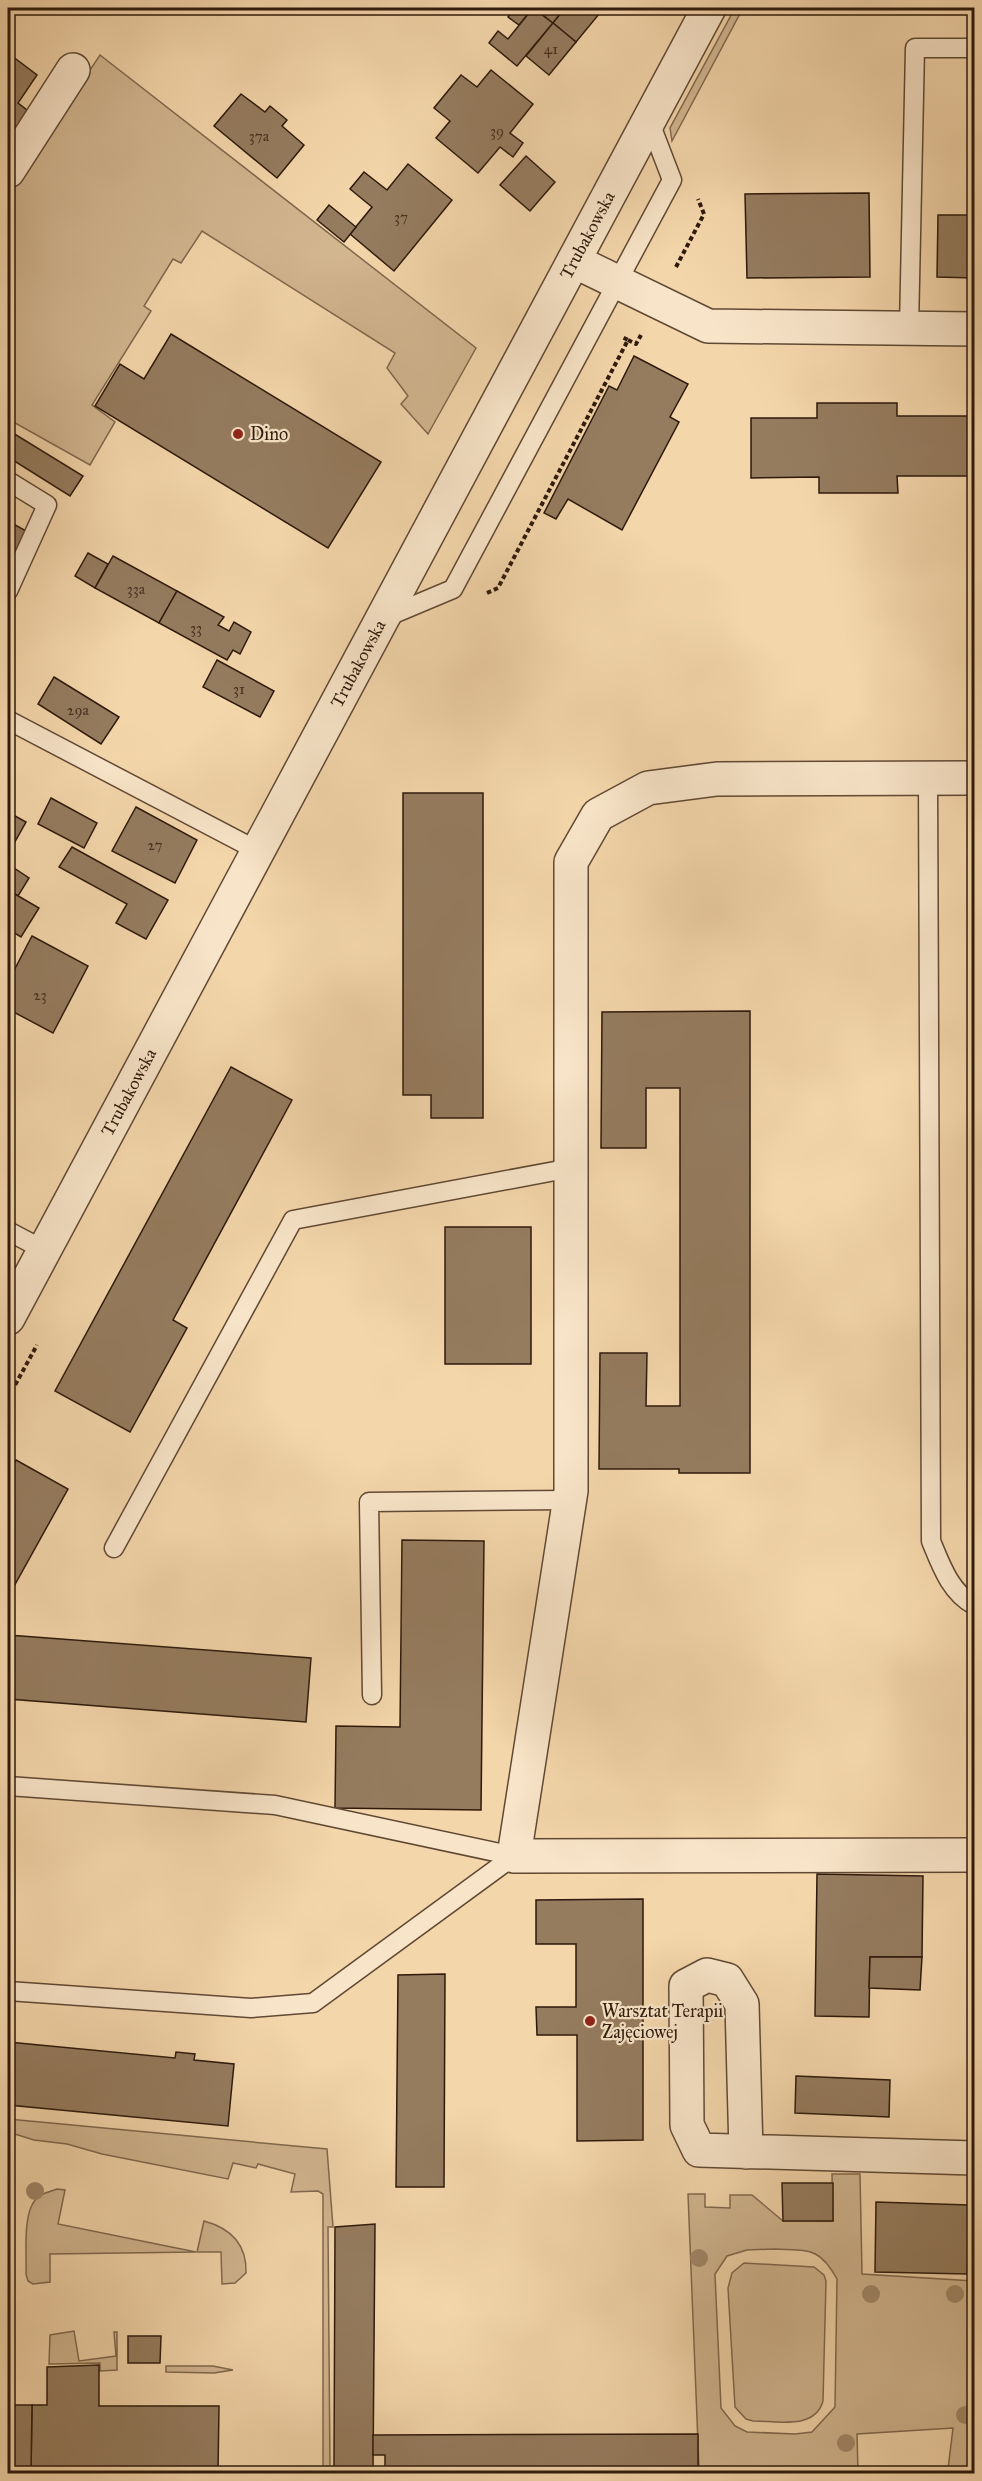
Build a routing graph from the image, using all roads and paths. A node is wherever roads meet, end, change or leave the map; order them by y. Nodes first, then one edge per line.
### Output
1 (709, 8) edge
2 (975, 48) edge
3 (73, 70) dead end
4 (649, 120) junction
5 (8, 171) edge
6 (696, 195) dead end
7 (574, 261) junction
8 (618, 282) junction
9 (658, 302) junction
10 (909, 328) junction
11 (975, 329) edge
12 (628, 340) dead end
13 (8, 481) edge
14 (8, 591) edge
15 (383, 619) junction
16 (8, 720) edge
17 (928, 778) junction
18 (975, 778) edge
19 (258, 850) junction
20 (571, 1168) junction
21 (8, 1231) edge
22 (44, 1250) junction
23 (8, 1318) edge
24 (569, 1500) junction
25 (114, 1548) dead end
26 (975, 1605) edge
27 (372, 1695) dead end
28 (8, 1786) edge
29 (975, 1855) edge
30 (514, 1856) junction
31 (8, 1991) edge
32 (746, 2152) junction
33 (975, 2158) edge

1 - 4 street, Trubakowska
2 - 10 lane
3 - 5 street
4 - 7 street, Trubakowska
4 - 8 lane
6 - 9 path
7 - 8 street
7 - 15 street, Trubakowska
8 - 9 street
8 - 15 lane
9 - 10 street
9 - 12 path
10 - 11 street
13 - 14 lane
15 - 19 street, Trubakowska
16 - 19 lane
17 - 18 street
17 - 20 street
17 - 26 lane
19 - 22 street, Trubakowska
20 - 24 street
20 - 25 lane
21 - 22 lane
22 - 23 street, Trubakowska
24 - 27 lane
24 - 30 street
28 - 30 lane
29 - 30 street
30 - 31 lane
32 - 32 street
32 - 33 street

